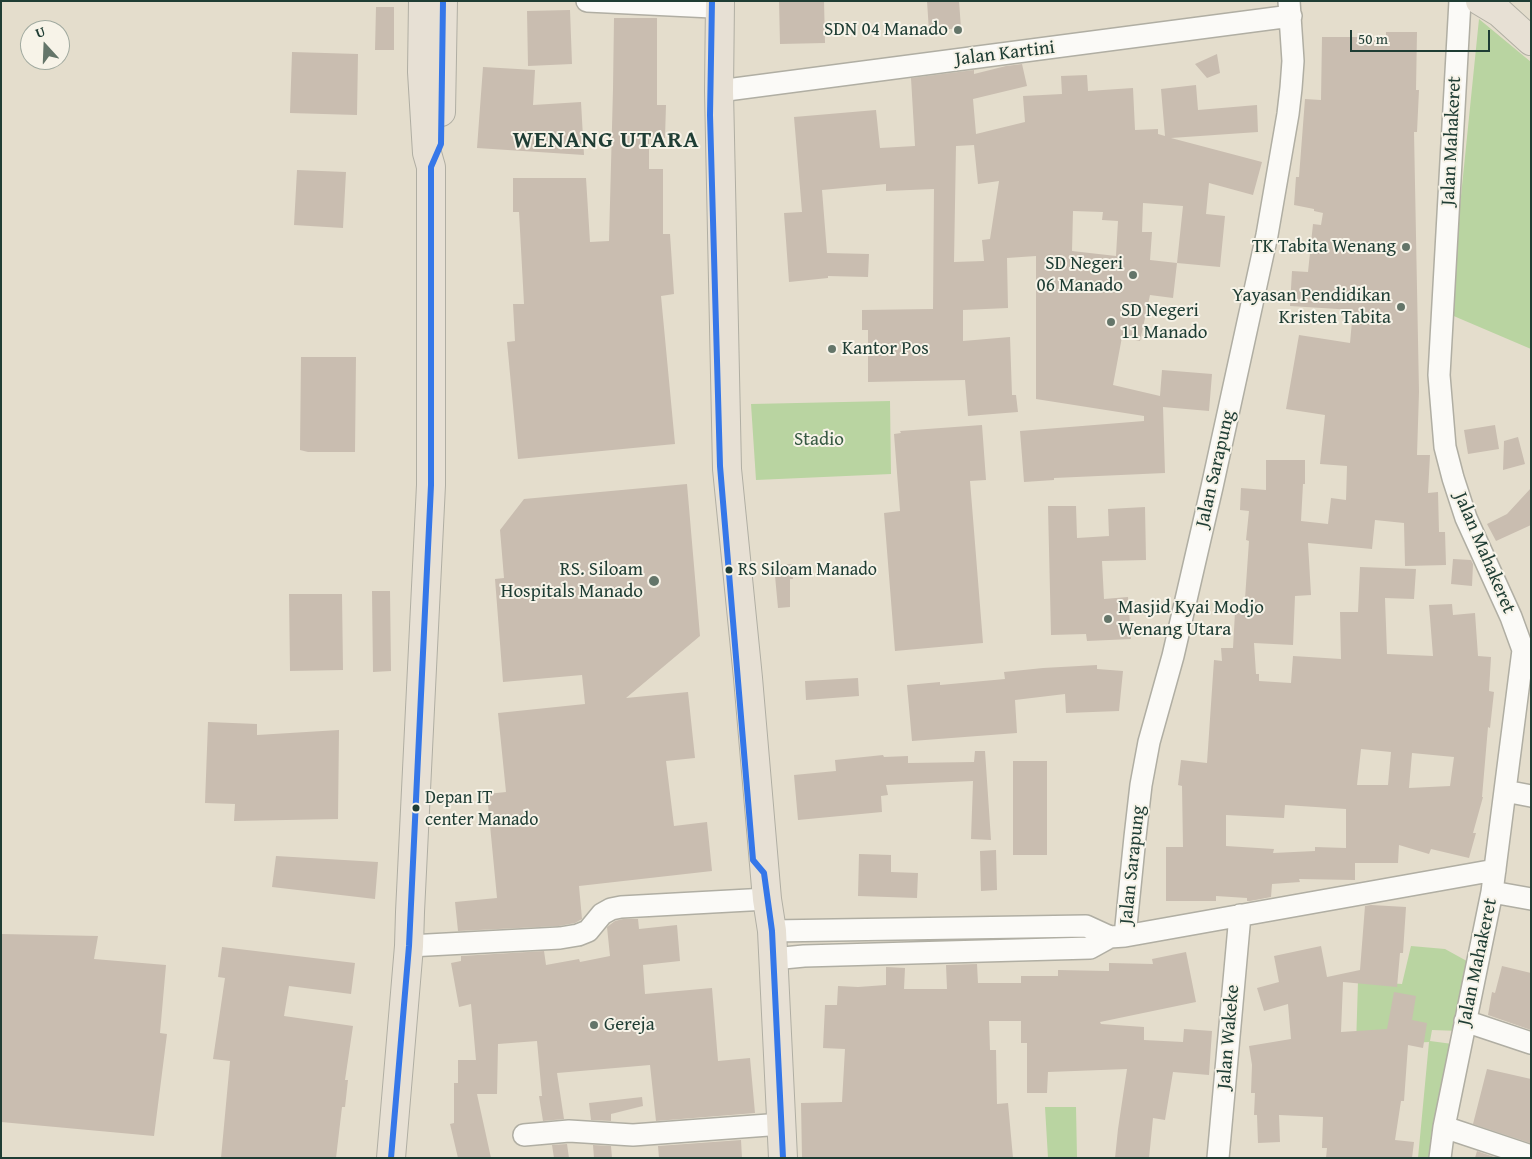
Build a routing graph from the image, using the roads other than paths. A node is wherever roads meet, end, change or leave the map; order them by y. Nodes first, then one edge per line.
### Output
1 (424, 1) edge
2 (443, 1) edge
3 (587, 1) edge
4 (1460, 1) edge
5 (1480, 1) edge
6 (714, 3) edge
7 (1290, 9) edge
8 (1531, 41) edge
9 (719, 91) junction
10 (431, 167) junction
11 (726, 493) junction
12 (1527, 651) edge
13 (1505, 791) junction
14 (1531, 796) edge
15 (1495, 870) junction
16 (766, 886) junction
17 (1492, 892) junction
18 (1531, 899) edge
19 (1240, 915) junction
20 (772, 932) junction
21 (802, 932) junction
22 (1118, 936) junction
23 (409, 946) junction
24 (804, 956) junction
25 (773, 959) junction
26 (1465, 1021) junction
27 (1531, 1043) edge
28 (782, 1124) junction
29 (1444, 1127) junction
30 (524, 1135) dead end
31 (1531, 1156) edge
32 (391, 1158) edge
33 (784, 1158) edge
34 (1218, 1158) edge
35 (1440, 1158) edge

1 - 10 main road
2 - 10 main road
3 - 6 street
4 - 12 street, Jalan Mahakeret
5 - 8 main road
6 - 9 main road
6 - 11 main road
7 - 9 street, Jalan Kartini
7 - 22 street, Jalan Sarapung
9 - 11 main road
10 - 23 main road
11 - 16 main road
12 - 13 street, Jalan Mahakeret
13 - 14 street
13 - 15 street, Jalan Mahakeret
15 - 17 street, Jalan Mahakeret
15 - 19 street
16 - 20 main road
16 - 23 street
17 - 18 street
17 - 26 street, Jalan Mahakeret
19 - 22 street
19 - 34 street, Jalan Wakeke
20 - 21 street
20 - 25 main road
21 - 22 street
21 - 24 street
22 - 24 street
23 - 32 main road
24 - 25 street
25 - 28 main road
26 - 27 street
26 - 29 street, Jalan Mahakeret
28 - 30 street
28 - 33 main road
29 - 31 street
29 - 35 street, Jalan Mahakeret

